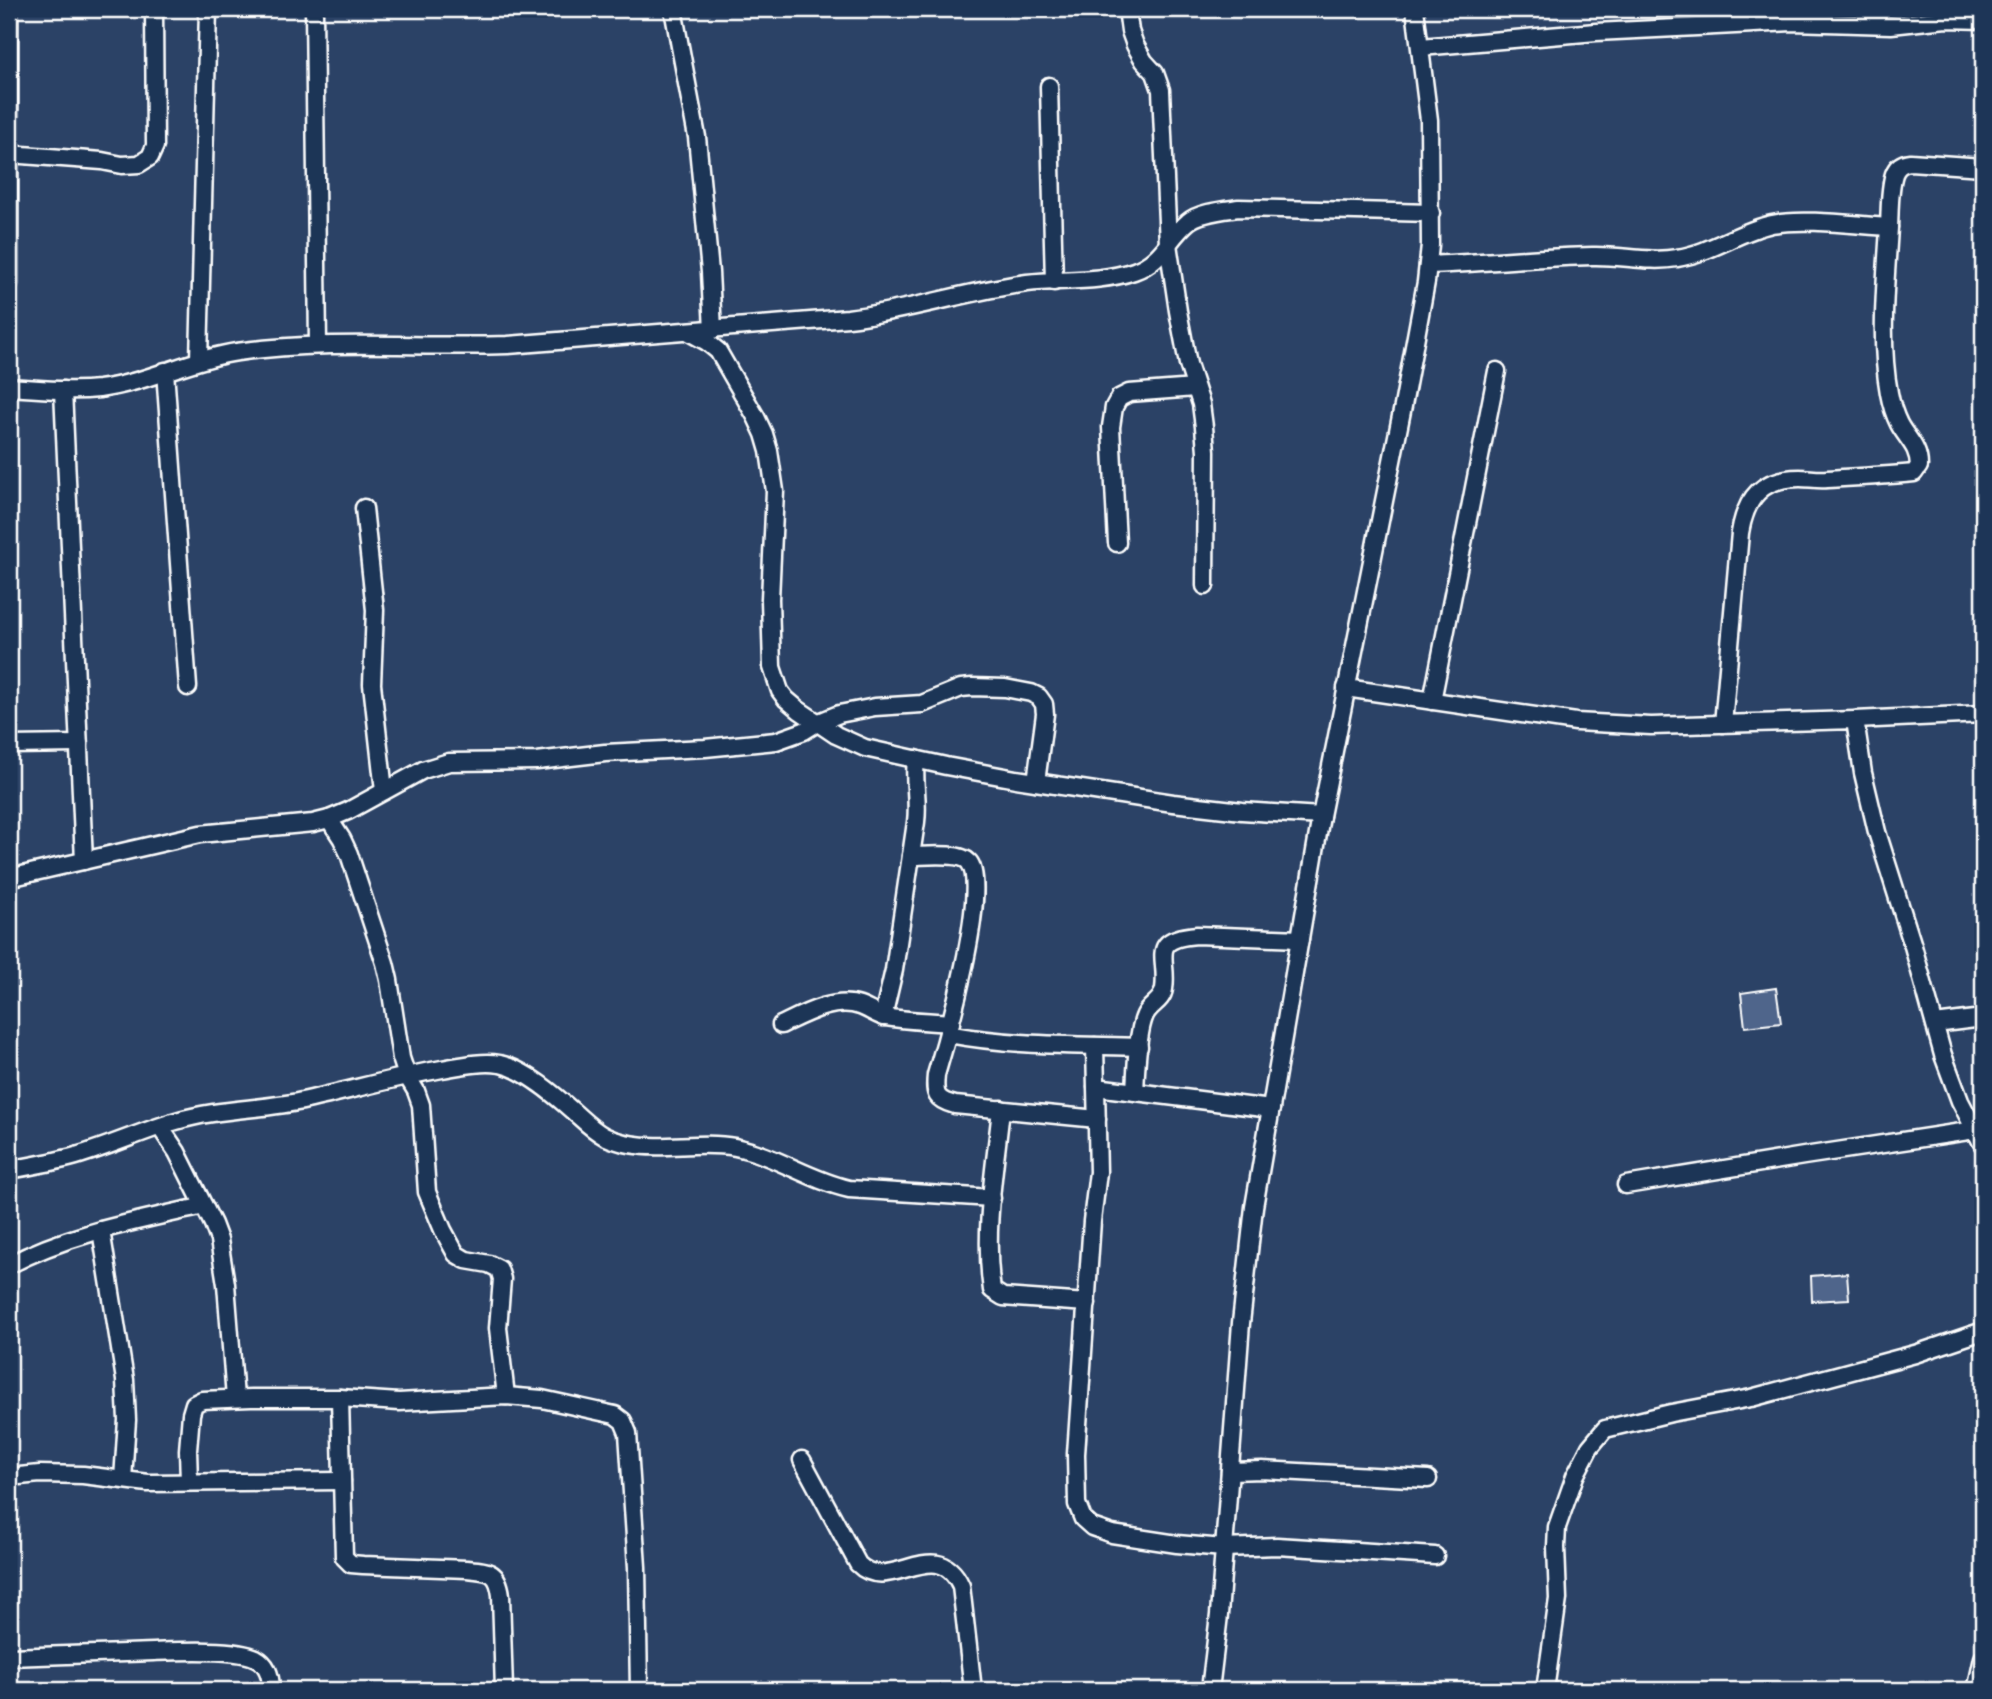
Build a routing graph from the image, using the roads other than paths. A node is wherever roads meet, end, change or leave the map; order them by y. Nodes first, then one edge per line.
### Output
1 (9, 9) edge
2 (154, 9) edge
3 (208, 9) edge
4 (314, 9) edge
5 (673, 9) edge
6 (1127, 9) edge
7 (1415, 9) edge
8 (1791, 15) edge
9 (1983, 20) edge
10 (1420, 47) junction
11 (1049, 86) dead end
12 (9, 154) edge
13 (1983, 167) edge
14 (1431, 213) junction
15 (1889, 227) junction
16 (1168, 244) junction
17 (1428, 265) junction
18 (1054, 282) junction
19 (9, 284) edge
20 (713, 330) junction
21 (689, 332) junction
22 (318, 345) junction
23 (199, 360) junction
24 (165, 370) junction
25 (1497, 371) dead end
26 (9, 387) edge
27 (1195, 388) junction
28 (63, 390) junction
29 (364, 508) dead end
30 (1117, 543) dead end
31 (1205, 586) dead end
32 (188, 687) dead end
33 (1346, 688) junction
34 (1432, 701) junction
35 (1983, 713) edge
36 (1855, 720) junction
37 (817, 723) junction
38 (1723, 723) junction
39 (79, 744) junction
40 (9, 745) edge
41 (916, 759) junction
42 (1036, 782) junction
43 (384, 791) junction
44 (1321, 816) junction
45 (329, 819) junction
46 (911, 856) junction
47 (84, 861) junction
48 (9, 878) edge
49 (1300, 939) junction
50 (883, 1017) junction
51 (1983, 1018) edge
52 (1935, 1024) junction
53 (781, 1025) dead end
54 (950, 1028) junction
55 (1096, 1046) junction
56 (1139, 1047) junction
57 (407, 1076) junction
58 (1096, 1087) junction
59 (1135, 1092) junction
60 (1001, 1109) junction
61 (1271, 1109) junction
62 (1097, 1119) junction
63 (160, 1127) junction
64 (1975, 1130) junction
65 (1983, 1145) edge
66 (9, 1170) edge
67 (1626, 1185) dead end
68 (992, 1198) junction
69 (204, 1206) junction
70 (101, 1230) junction
71 (9, 1265) edge
72 (1087, 1303) junction
73 (1983, 1331) edge
74 (506, 1396) junction
75 (235, 1398) junction
76 (340, 1398) junction
77 (802, 1461) dead end
78 (1230, 1471) junction
79 (9, 1477) edge
80 (124, 1479) junction
81 (1428, 1479) dead end
82 (342, 1481) junction
83 (189, 1482) junction
84 (1224, 1548) junction
85 (1435, 1556) dead end
86 (9, 1657) edge
87 (1983, 1658) edge
88 (271, 1690) edge
89 (504, 1690) edge
90 (639, 1690) edge
91 (973, 1690) edge
92 (1210, 1690) edge
93 (1545, 1690) edge
94 (1976, 1690) edge

1 - 12 street
2 - 12 street
3 - 23 street
4 - 22 street
5 - 20 street
6 - 16 street
7 - 10 street
8 - 9 street
8 - 10 street
10 - 14 street
11 - 18 street
12 - 19 street
13 - 15 street
14 - 16 street
14 - 17 street
15 - 17 street
15 - 38 street
16 - 18 street
16 - 27 street
17 - 33 street
18 - 20 street
20 - 21 street
21 - 22 street
21 - 37 street
22 - 23 street
23 - 24 street
24 - 28 street
24 - 32 street
25 - 34 street
26 - 28 street
27 - 30 street
27 - 31 street
28 - 39 street
29 - 43 street
33 - 34 street
33 - 44 street
34 - 38 street
35 - 36 street
36 - 38 street
36 - 52 street
37 - 41 street
37 - 42 street
37 - 43 street
39 - 40 street
39 - 47 street
41 - 42 street
41 - 46 street
42 - 44 street
43 - 45 street
44 - 49 street
45 - 47 street
45 - 57 street
46 - 50 street
46 - 54 street
47 - 48 street
49 - 56 street
49 - 61 street
50 - 53 street
50 - 54 street
51 - 52 street
52 - 64 street
54 - 55 street
54 - 60 street
55 - 56 street
55 - 58 street
56 - 59 street
57 - 63 street
57 - 68 street
57 - 74 street
58 - 59 street
58 - 62 street
59 - 61 street
60 - 62 street
60 - 68 street
61 - 78 street
62 - 72 street
63 - 66 street
63 - 69 street
64 - 65 street
64 - 67 street
68 - 72 street
69 - 70 street
69 - 75 street
70 - 71 street
70 - 80 street
72 - 84 street
73 - 93 street
74 - 76 street
74 - 90 street
75 - 76 street
75 - 83 street
76 - 82 street
77 - 91 street
78 - 81 street
78 - 84 street
79 - 80 street
80 - 83 street
82 - 83 street
82 - 89 street
84 - 85 street
84 - 92 street
86 - 88 street
87 - 94 street

